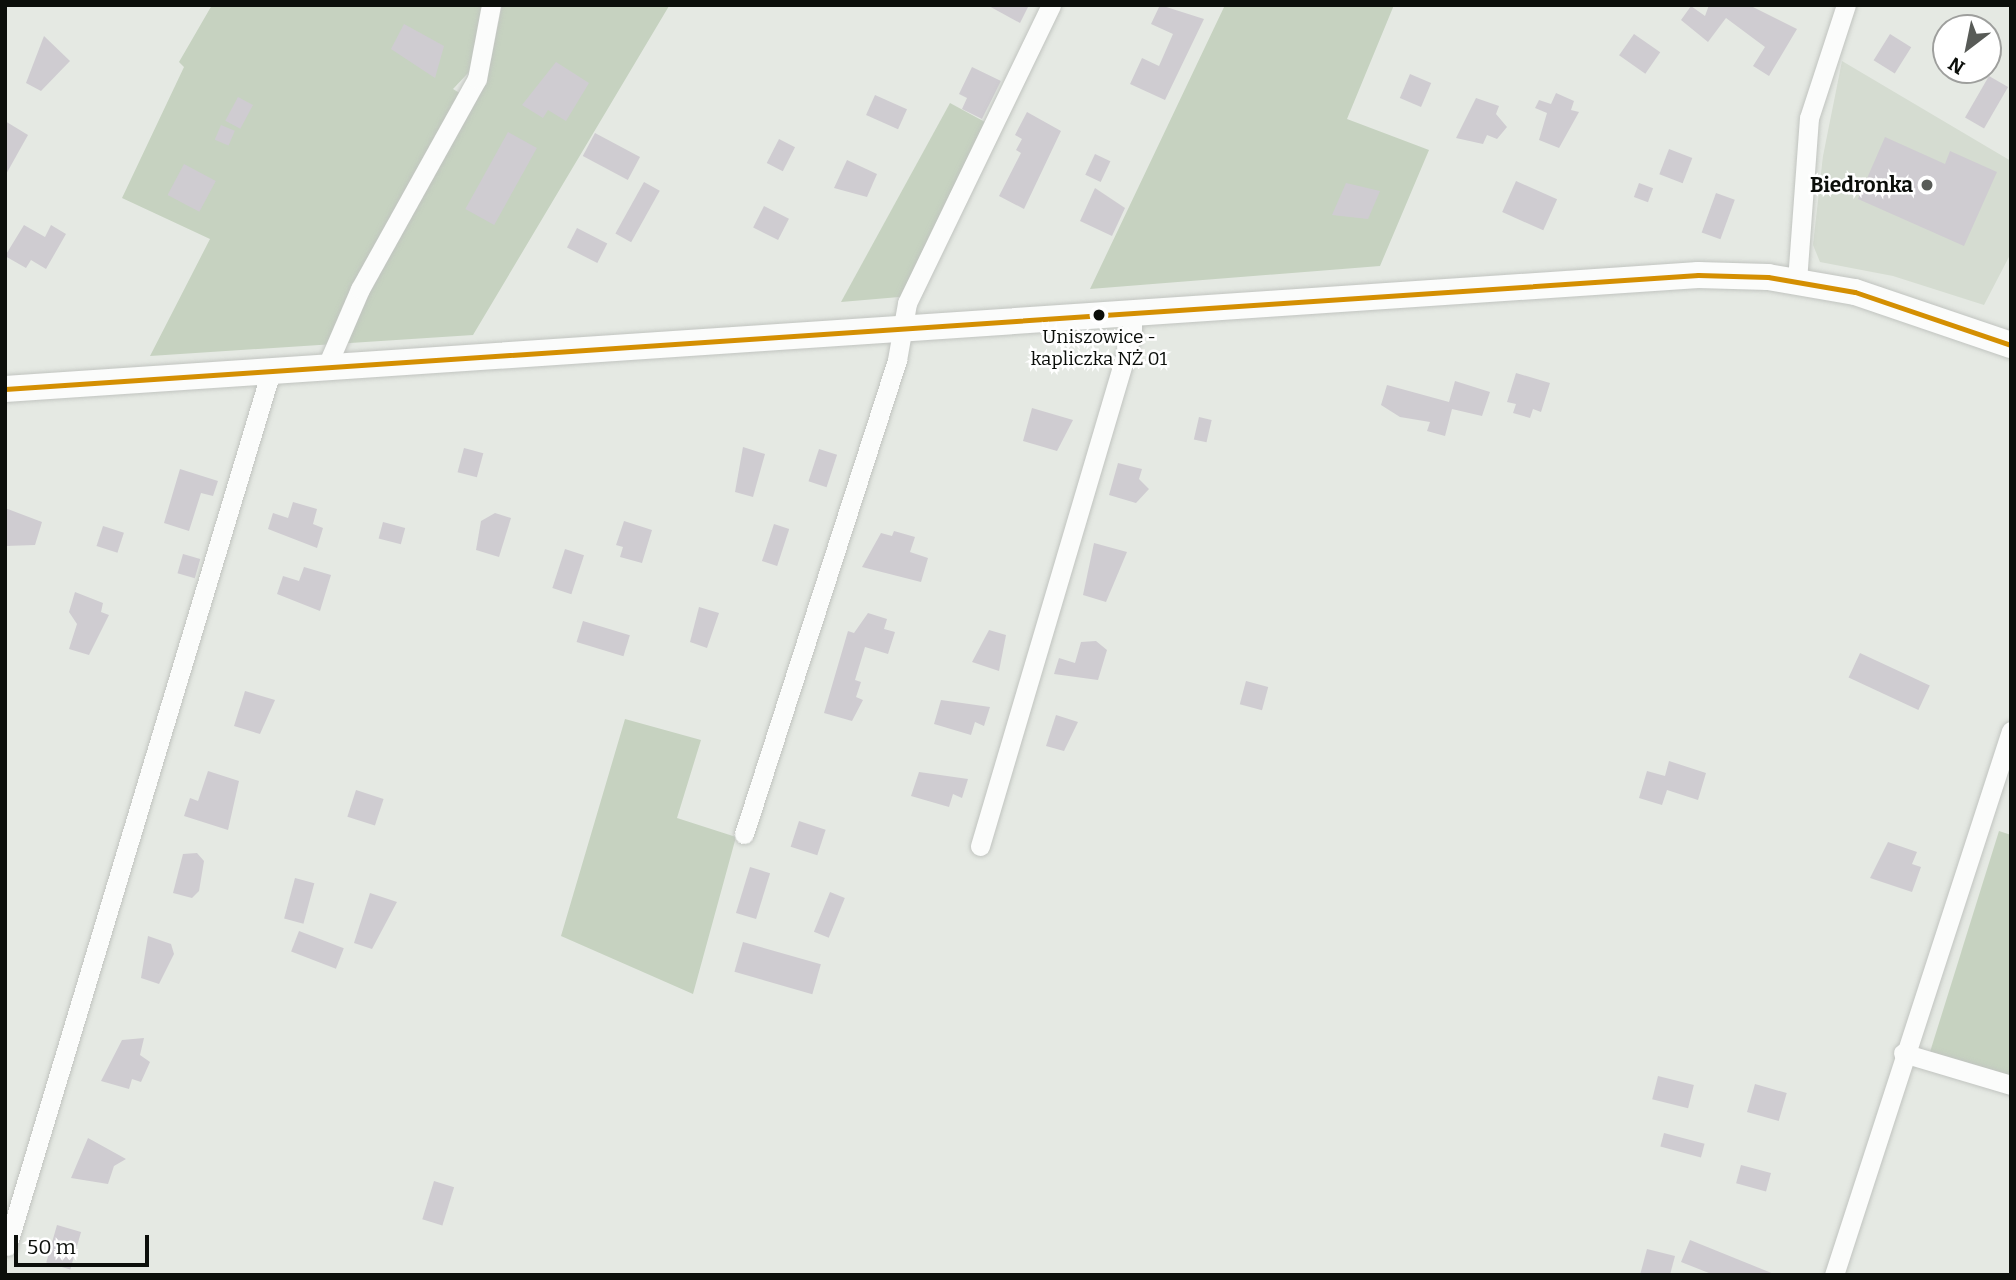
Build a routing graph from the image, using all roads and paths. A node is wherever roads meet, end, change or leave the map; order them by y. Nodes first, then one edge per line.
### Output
1 (491, 5) edge
2 (1051, 5) edge
3 (1846, 5) edge
4 (1797, 281) junction
5 (1132, 312) junction
6 (901, 328) junction
7 (2011, 345) edge
8 (326, 368) junction
9 (271, 372) junction
10 (5, 389) edge
11 (2011, 732) edge
12 (744, 834) dead end
13 (980, 846) dead end
14 (1903, 1053) junction
15 (2011, 1085) edge
16 (7, 1246) dead end
17 (1834, 1275) edge

1 - 8 street
2 - 6 street
3 - 4 street
4 - 5 street
4 - 7 street
5 - 6 street
5 - 13 street
6 - 8 street
6 - 12 street
8 - 9 street
9 - 10 street
9 - 16 street
11 - 14 street
14 - 15 street
14 - 17 street

